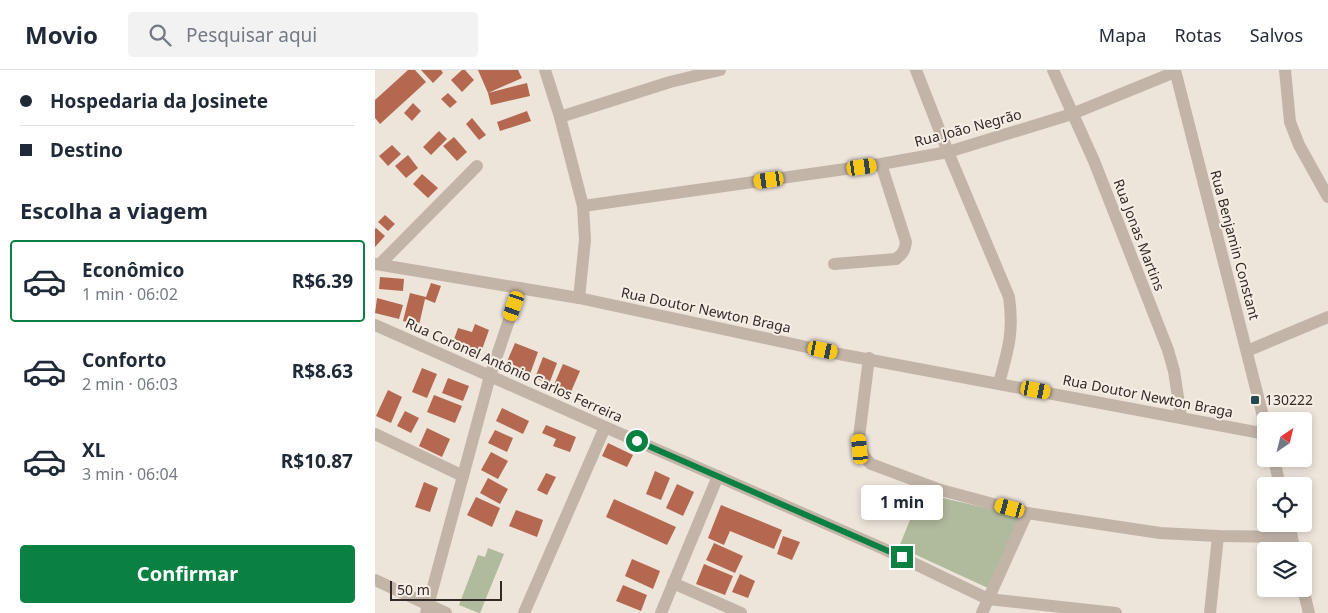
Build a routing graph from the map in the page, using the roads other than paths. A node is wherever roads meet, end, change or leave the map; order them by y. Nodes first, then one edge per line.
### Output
1 (545, 70) edge
2 (720, 70) edge
3 (916, 70) edge
4 (1053, 70) edge
5 (1285, 70) edge
6 (1175, 71) edge
7 (1072, 114) junction
8 (560, 117) junction
9 (947, 152) junction
10 (881, 164) junction
11 (477, 166) dead end
12 (1328, 197) edge
13 (583, 206) junction
14 (377, 264) edge
15 (834, 264) dead end
16 (520, 288) junction
17 (579, 298) junction
18 (1328, 317) edge
19 (375, 325) edge
20 (1247, 351) junction
21 (869, 358) junction
22 (490, 376) junction
23 (999, 383) junction
24 (1262, 412) edge
25 (1181, 417) junction
26 (605, 427) junction
27 (1257, 432) edge
28 (375, 434) edge
29 (463, 476) junction
30 (718, 476) junction
31 (1027, 513) junction
32 (1291, 532) edge
33 (1218, 536) junction
34 (1292, 537) junction
35 (1293, 542) edge
36 (375, 580) edge
37 (673, 584) junction
38 (1305, 597) edge
39 (987, 599) junction
40 (427, 609) edge
41 (446, 613) edge
42 (524, 613) edge
43 (661, 613) edge
44 (741, 613) edge
45 (982, 613) edge
46 (1116, 613) edge
47 (1210, 613) edge
48 (1309, 613) edge

1 - 8 street
2 - 8 street
3 - 9 street
4 - 7 street, Rua Jonas Martins
5 - 12 street
6 - 7 street, Rua João Negrão
6 - 20 street, Rua Benjamin Constant
7 - 9 street, Rua João Negrão
7 - 25 street, Rua Jonas Martins
8 - 13 street
9 - 10 street, Rua João Negrão
9 - 23 street
10 - 13 street, Rua João Negrão
10 - 15 street
11 - 14 street
13 - 17 street
14 - 16 street, Rua Doutor Newton Braga
16 - 17 street, Rua Doutor Newton Braga
16 - 22 street
17 - 21 street, Rua Doutor Newton Braga
18 - 20 street
19 - 22 street, Rua Coronel Antônio Carlos Ferreira
20 - 24 street, Rua Benjamin Constant
21 - 23 street, Rua Doutor Newton Braga
21 - 31 street
22 - 26 street, Rua Coronel Antônio Carlos Ferreira
22 - 29 street
23 - 25 street, Rua Doutor Newton Braga
25 - 27 street, Rua Doutor Newton Braga
26 - 30 street, Rua Coronel Antônio Carlos Ferreira
26 - 42 street
28 - 29 street
29 - 40 street
30 - 37 street
30 - 39 street, Rua Coronel Antônio Carlos Ferreira
31 - 33 street
31 - 39 street
32 - 34 street
33 - 34 street
33 - 47 street
34 - 35 street
36 - 40 street
37 - 43 street
37 - 44 street
38 - 48 street
39 - 45 street
39 - 46 street, Rua Coronel Antônio Carlos Ferreira
40 - 41 street

